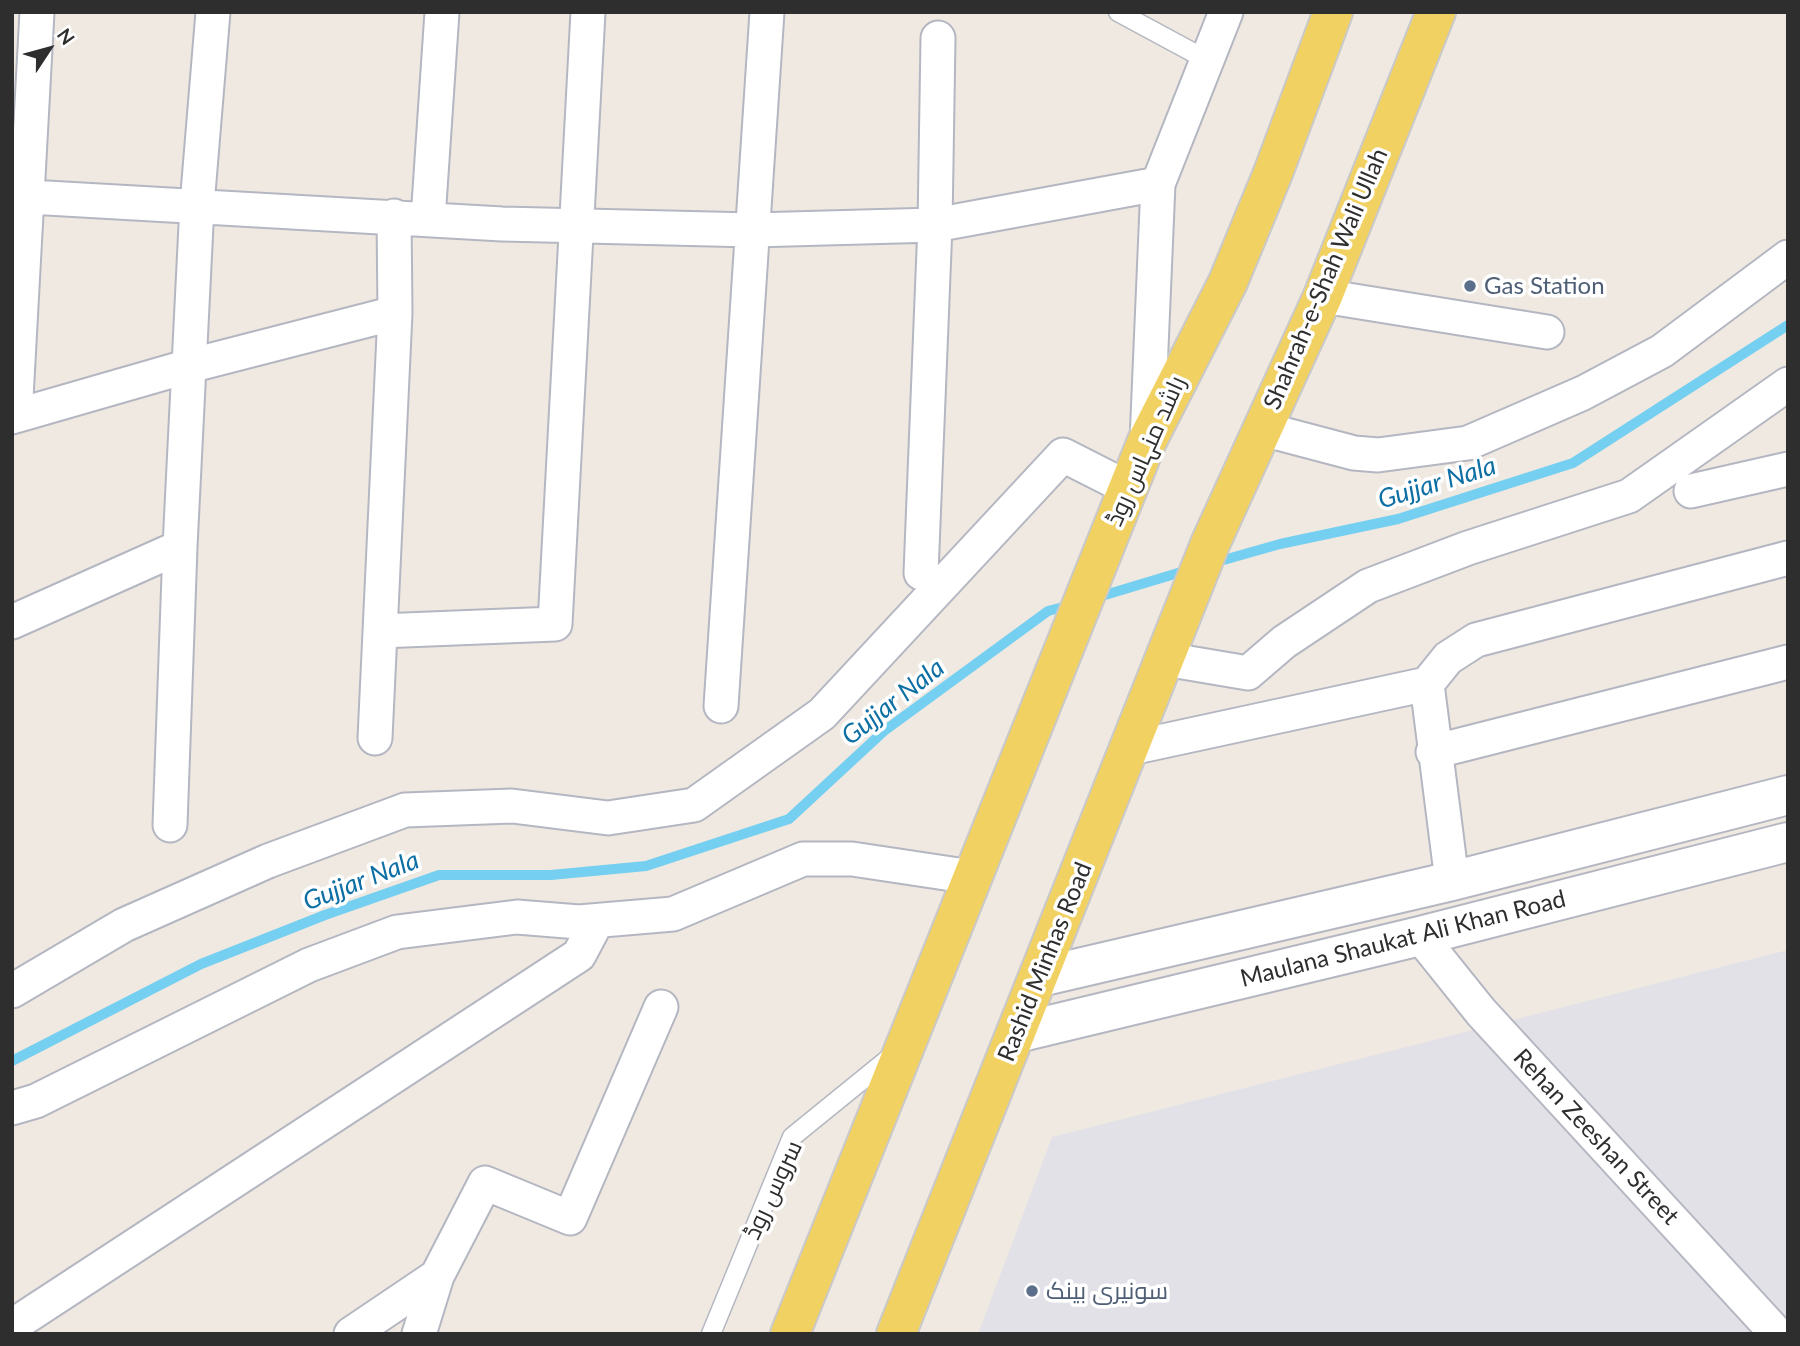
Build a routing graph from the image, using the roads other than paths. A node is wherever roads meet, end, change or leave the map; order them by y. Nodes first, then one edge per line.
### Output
1 (37, 12) edge
2 (213, 12) edge
3 (442, 12) edge
4 (588, 12) edge
5 (767, 12) edge
6 (1118, 12) edge
7 (1226, 12) edge
8 (1333, 12) edge
9 (1436, 12) edge
10 (938, 38) dead end
11 (1207, 60) junction
12 (1158, 184) junction
13 (20, 196) edge
14 (197, 205) junction
15 (394, 216) junction
16 (428, 219) junction
17 (935, 225) junction
18 (579, 227) junction
19 (753, 230) junction
20 (1788, 257) edge
21 (1323, 296) junction
22 (395, 313) junction
23 (1547, 332) dead end
24 (188, 366) junction
25 (1788, 384) edge
26 (13, 416) edge
27 (1263, 429) junction
28 (1147, 441) junction
29 (1788, 469) edge
30 (1128, 488) junction
31 (1691, 491) dead end
32 (180, 547) junction
33 (1788, 558) edge
34 (921, 573) dead end
35 (1193, 589) joint
36 (12, 622) edge
37 (380, 631) junction
38 (1165, 659) junction
39 (1788, 662) edge
40 (1427, 684) junction
41 (721, 706) dead end
42 (375, 738) dead end
43 (1130, 748) junction
44 (1433, 752) junction
45 (1788, 795) edge
46 (170, 825) dead end
47 (1788, 842) edge
48 (972, 877) junction
49 (1452, 881) junction
50 (597, 921) junction
51 (1420, 936) junction
52 (1040, 976) junction
53 (12, 992) edge
54 (661, 1007) dead end
55 (1017, 1033) junction
56 (904, 1046) junction
57 (12, 1108) edge
58 (437, 1276) junction
59 (19, 1322) edge
60 (351, 1334) edge
61 (419, 1334) edge
62 (710, 1334) edge
63 (790, 1334) edge
64 (896, 1334) edge
65 (1777, 1334) edge

1 - 13 street
2 - 14 street
3 - 16 street
4 - 18 street
5 - 19 street
6 - 11 lane
7 - 11 street
8 - 28 main road, راشد منہاس روڈ
9 - 21 main road, Shahrah-e-Shah Wali Ullah
10 - 17 street
11 - 12 street
12 - 17 street
12 - 28 street
13 - 14 street
13 - 26 street
14 - 15 street
14 - 24 street
15 - 16 street
15 - 22 street
16 - 18 street
17 - 19 street
17 - 34 street
18 - 19 street
18 - 37 street
19 - 41 street
20 - 27 street
21 - 23 street
21 - 27 main road, Shahrah-e-Shah Wali Ullah
22 - 24 street
22 - 37 street
24 - 26 street
24 - 32 street
25 - 38 street
27 - 35 main road, Shahrah-e-Shah Wali Ullah
28 - 30 main road, راشد منہاس روڈ
29 - 31 street
30 - 48 main road, راشد منہاس روڈ
30 - 53 street
32 - 36 street
32 - 46 street
33 - 40 street
35 - 38 main road, Rashid Minhas Road
37 - 42 street
38 - 43 main road, Rashid Minhas Road
39 - 44 street
40 - 43 street
40 - 44 street
43 - 52 main road, Rashid Minhas Road
44 - 49 street
45 - 49 main road, Maulana Shaukat Ali Khan Road
47 - 51 main road, Maulana Shaukat Ali Khan Road
48 - 50 street
48 - 56 main road
49 - 52 main road, Maulana Shaukat Ali Khan Road
50 - 57 street
50 - 59 street
51 - 55 main road, Maulana Shaukat Ali Khan Road
51 - 65 street, Rehan Zeeshan Street
52 - 55 main road, Rashid Minhas Road
54 - 58 street
55 - 64 main road, Rashid Minhas Road
56 - 62 lane, سروس روڈ
56 - 63 main road
58 - 60 street
58 - 61 street

